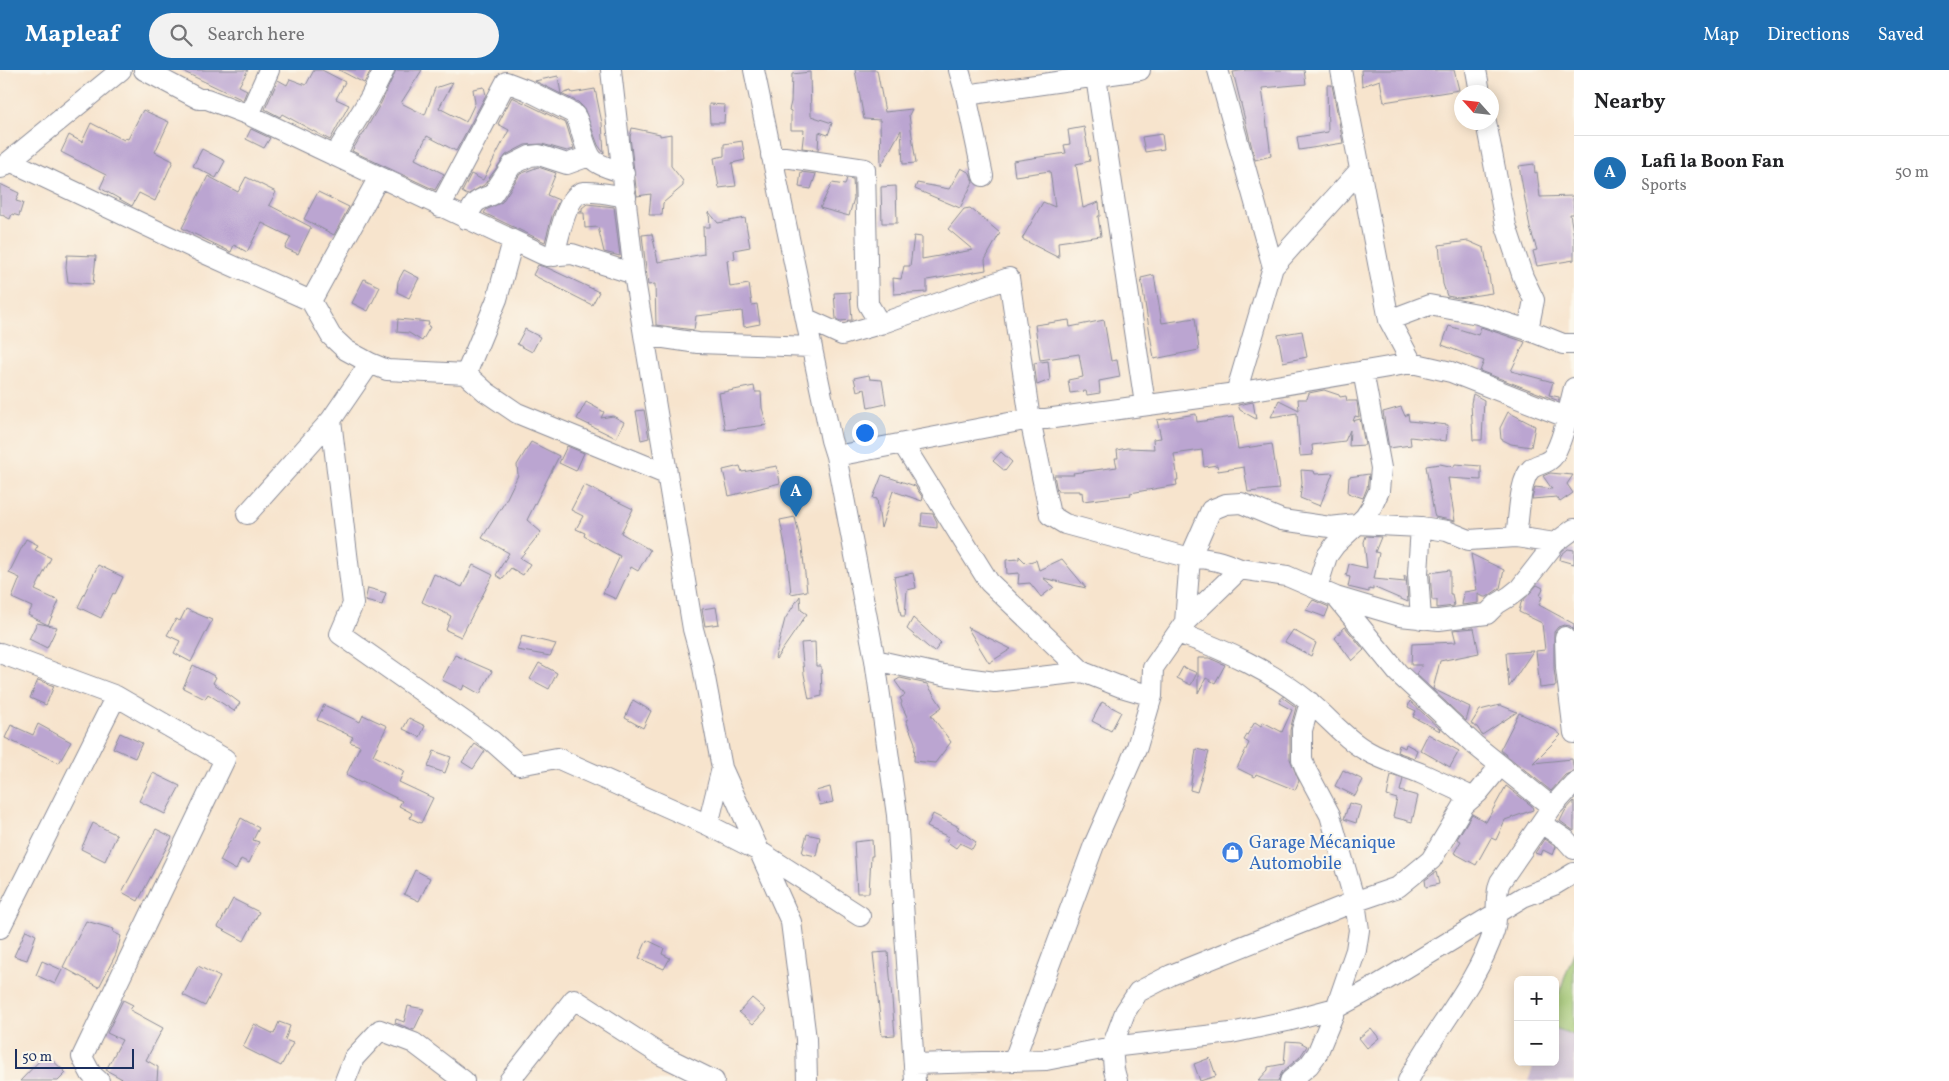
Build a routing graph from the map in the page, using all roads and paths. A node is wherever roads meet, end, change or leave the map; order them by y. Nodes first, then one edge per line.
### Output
1 (121, 70) edge
2 (144, 70) edge
3 (269, 70) edge
4 (384, 70) edge
5 (611, 70) edge
6 (754, 70) edge
7 (959, 70) edge
8 (1140, 70) edge
9 (1218, 70) edge
10 (1341, 70) edge
11 (1476, 70) edge
12 (509, 76) edge
13 (1096, 77) junction
14 (1479, 85) edge
15 (966, 95) junction
16 (249, 114) junction
17 (1488, 130) edge
18 (771, 154) junction
19 (335, 155) junction
20 (589, 156) junction
21 (5, 165) edge
22 (1359, 171) junction
23 (624, 173) junction
24 (983, 176) dead end
25 (379, 177) junction
26 (626, 197) junction
27 (440, 207) junction
28 (466, 219) junction
29 (512, 241) junction
30 (554, 256) junction
31 (1272, 268) junction
32 (634, 274) junction
33 (311, 301) junction
34 (807, 319) junction
35 (1389, 320) junction
36 (880, 324) junction
37 (1528, 330) junction
38 (644, 335) junction
39 (1574, 344) edge
40 (812, 347) junction
41 (370, 363) junction
42 (1412, 363) junction
43 (1363, 371) junction
44 (466, 374) junction
45 (1574, 388) edge
46 (1236, 393) junction
47 (1145, 404) junction
48 (1566, 417) junction
49 (1030, 419) junction
50 (331, 420) junction
51 (903, 444) junction
52 (836, 456) junction
53 (666, 474) junction
54 (247, 514) dead end
55 (1357, 524) junction
56 (1421, 527) junction
57 (1574, 529) edge
58 (1516, 537) junction
59 (1555, 543) junction
60 (1190, 558) junction
61 (1240, 569) junction
62 (1317, 588) junction
63 (1336, 597) junction
64 (1421, 619) junction
65 (1181, 628) junction
66 (1565, 637) dead end
67 (2, 657) edge
68 (875, 660) junction
69 (1083, 672) junction
70 (116, 696) junction
71 (1152, 696) junction
72 (1310, 702) junction
73 (1574, 733) edge
74 (1500, 766) junction
75 (722, 768) junction
76 (1574, 783) edge
77 (1472, 798) junction
78 (1547, 815) junction
79 (708, 825) junction
80 (1574, 849) edge
81 (759, 851) junction
82 (1574, 873) edge
83 (1356, 902) junction
84 (1498, 912) junction
85 (860, 916) dead end
86 (0, 928) edge
87 (1336, 1008) junction
88 (1112, 1048) junction
89 (1014, 1060) junction
90 (915, 1072) edge
91 (99, 1081) edge
92 (345, 1081) edge
93 (464, 1081) edge
94 (509, 1081) edge
95 (714, 1081) edge
96 (807, 1081) edge
97 (1117, 1081) edge
98 (1290, 1081) edge
99 (1408, 1081) edge

1 - 21 street
2 - 16 street
3 - 16 street
4 - 19 street
5 - 23 street
6 - 18 street
7 - 15 street
8 - 13 street
9 - 31 street
10 - 22 street
11 - 14 street
12 - 20 street
12 - 27 street
13 - 15 street
13 - 47 street
15 - 24 street
16 - 19 street
17 - 37 street
18 - 34 street
18 - 36 street
19 - 25 street
20 - 23 street
20 - 28 street
21 - 33 street
22 - 31 street
22 - 35 street
23 - 26 street
25 - 27 street
25 - 33 street
26 - 30 street
26 - 32 street
27 - 28 street
28 - 29 street
29 - 30 street
29 - 44 street
30 - 32 street
31 - 46 street
32 - 38 street
33 - 41 street
34 - 36 street
34 - 40 street
35 - 37 street
35 - 42 street
36 - 49 street
37 - 39 street
38 - 40 street
38 - 53 street
40 - 52 street
41 - 44 street
41 - 50 street
42 - 43 street
42 - 48 street
43 - 46 street
43 - 55 street
44 - 53 street
45 - 48 street
46 - 47 street
47 - 49 street
48 - 58 street
49 - 51 street
49 - 60 street
50 - 54 street
50 - 79 street
51 - 52 street
51 - 69 street
52 - 68 street
53 - 75 street
55 - 56 street
55 - 60 street
55 - 62 street
56 - 58 street
56 - 64 street
57 - 59 street
58 - 59 street
59 - 64 street
60 - 61 street
60 - 65 street
61 - 62 street
61 - 65 street
62 - 63 street
63 - 64 street
63 - 74 street
65 - 71 street
65 - 72 street
66 - 73 street
67 - 70 street
68 - 69 street
68 - 90 street
69 - 71 street
70 - 86 street
70 - 91 street
71 - 89 street
72 - 77 street
72 - 83 street
74 - 77 street
74 - 78 street
75 - 79 street
75 - 81 street
76 - 78 street
77 - 83 street
78 - 80 street
78 - 84 street
79 - 81 street
81 - 85 street
81 - 96 street
82 - 84 street
83 - 87 street
83 - 88 street
84 - 87 street
84 - 99 street
87 - 88 street
87 - 98 street
88 - 89 street
88 - 97 street
89 - 90 street
92 - 93 street
94 - 95 street

